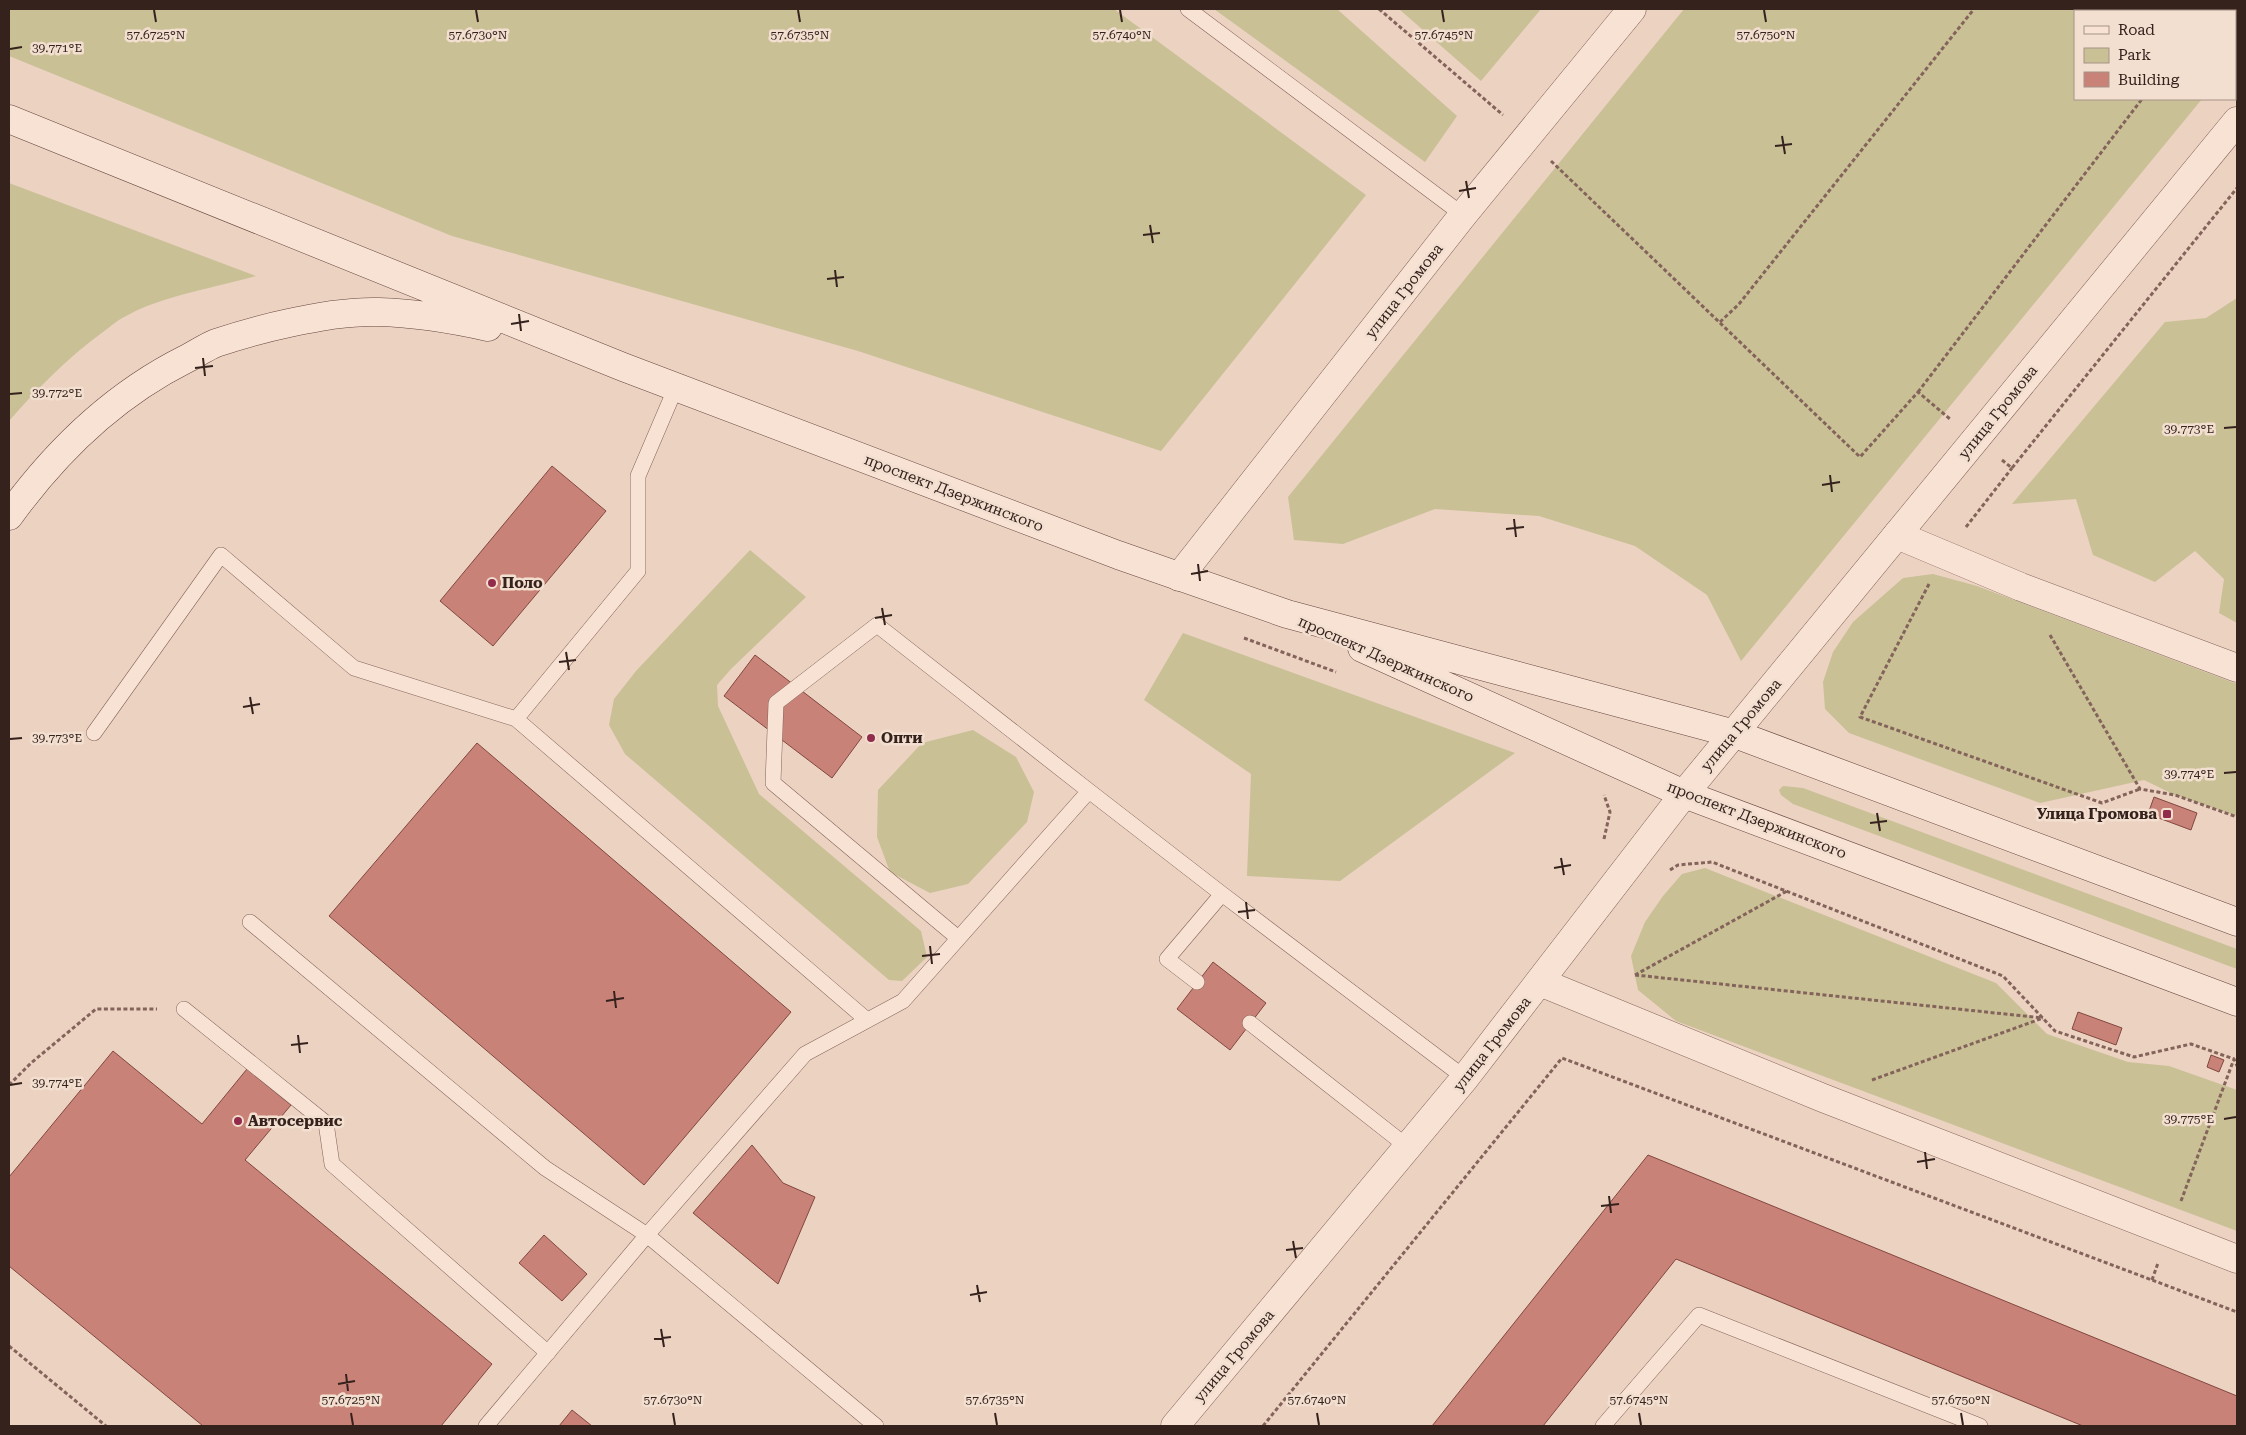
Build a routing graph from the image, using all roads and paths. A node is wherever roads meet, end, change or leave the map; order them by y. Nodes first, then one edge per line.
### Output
1 (1188, 9) edge
2 (1379, 9) edge
3 (1632, 9) edge
4 (1974, 9) edge
5 (2141, 100) edge
6 (9, 119) edge
7 (2237, 121) edge
8 (1527, 137) junction
9 (2237, 188) edge
10 (1463, 215) junction
11 (1720, 322) junction
12 (623, 367) junction
13 (676, 387) junction
14 (1918, 392) junction
15 (1975, 440) junction
16 (2012, 468) junction
17 (9, 516) edge
18 (1897, 535) junction
19 (1944, 556) junction
20 (1179, 577) junction
21 (2021, 587) junction
22 (1288, 614) junction
23 (2237, 668) edge
24 (516, 719) junction
25 (94, 733) dead end
26 (1735, 734) junction
27 (2140, 789) junction
28 (1089, 791) junction
29 (1684, 794) junction
30 (2237, 817) edge
31 (1667, 872) dead end
32 (1788, 891) junction
33 (1222, 894) junction
34 (250, 922) dead end
35 (2237, 922) edge
36 (958, 938) junction
37 (1198, 982) dead end
38 (1540, 982) junction
39 (2237, 1002) edge
40 (184, 1010) joint
41 (2043, 1018) junction
42 (866, 1020) junction
43 (1250, 1024) dead end
44 (2234, 1059) junction
45 (2237, 1066) edge
46 (1466, 1078) junction
47 (9, 1084) edge
48 (1823, 1098) junction
49 (1409, 1148) junction
50 (2169, 1232) junction
51 (647, 1235) junction
52 (2237, 1259) edge
53 (2152, 1280) junction
54 (2237, 1312) edge
55 (9, 1346) edge
56 (548, 1353) junction
57 (106, 1426) edge
58 (486, 1426) edge
59 (876, 1426) edge
60 (1175, 1426) edge
61 (1263, 1426) edge
62 (1603, 1426) edge
63 (1980, 1426) edge

1 - 10 lane
2 - 8 path
3 - 8 main road, улица Громова
4 - 11 path
5 - 14 path
6 - 12 main road
7 - 15 main road, улица Громова
8 - 10 main road, улица Громова
8 - 11 path
9 - 16 path
10 - 20 main road, улица Громова
11 - 14 path
12 - 13 main road, проспект Дзержинского
12 - 17 main road
13 - 20 main road, проспект Дзержинского
13 - 24 lane
14 - 15 path
15 - 16 path
15 - 18 main road, улица Громова
16 - 19 path
18 - 19 main road
18 - 26 main road, улица Громова
19 - 21 main road
19 - 27 path
20 - 22 main road, проспект Дзержинского
21 - 23 main road
21 - 27 path
22 - 26 main road, проспект Дзержинского
22 - 29 main road, проспект Дзержинского
24 - 25 lane
24 - 42 lane
26 - 29 main road, улица Громова
26 - 35 main road, проспект Дзержинского
27 - 30 path
28 - 33 lane
28 - 36 lane
28 - 36 lane
29 - 38 main road, улица Громова
29 - 39 main road, проспект Дзержинского
31 - 32 path
32 - 41 path
32 - 41 path
33 - 37 lane
33 - 46 lane
34 - 51 lane
36 - 42 lane
38 - 46 main road, улица Громова
38 - 48 main road
40 - 47 path
40 - 56 lane
41 - 44 path
41 - 48 path
42 - 51 lane
43 - 49 lane
44 - 45 path
44 - 50 path
46 - 49 main road, улица Громова
48 - 50 main road
49 - 60 main road, улица Громова
50 - 52 main road
50 - 53 path
51 - 56 lane
51 - 59 lane
53 - 54 path
53 - 61 path
55 - 57 path
56 - 58 lane
62 - 63 lane

